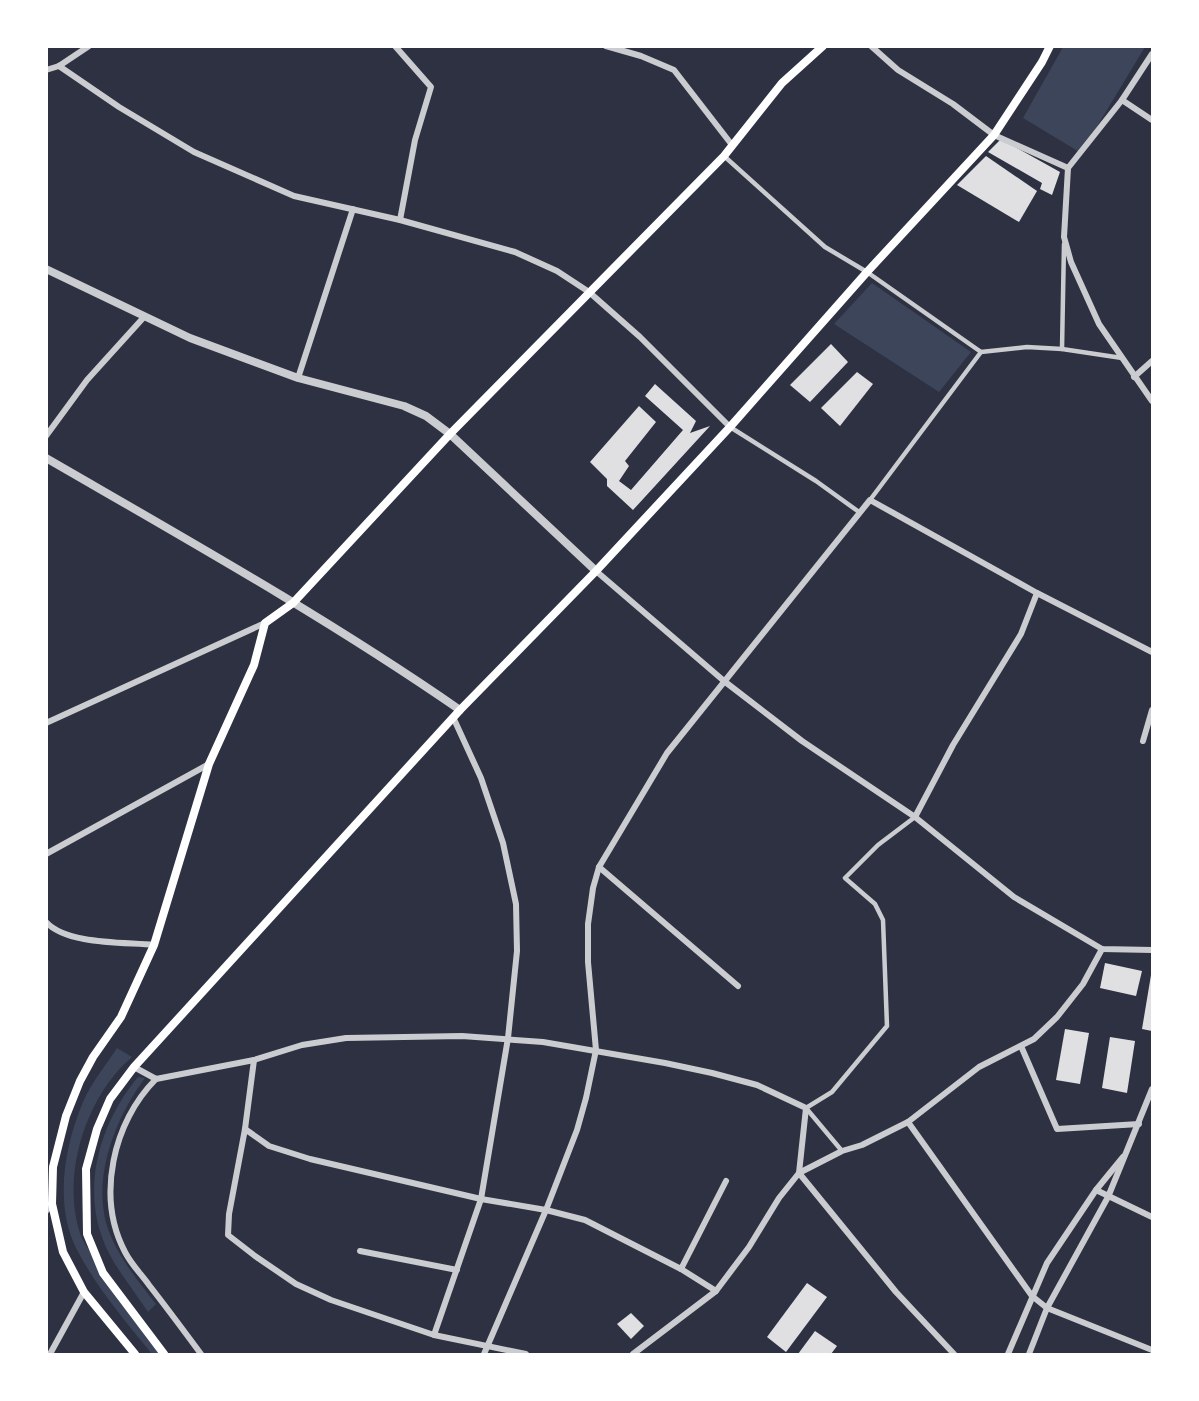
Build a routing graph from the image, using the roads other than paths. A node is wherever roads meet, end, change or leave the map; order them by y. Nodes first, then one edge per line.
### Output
1 (89, 46) edge
2 (395, 46) edge
3 (606, 46) edge
4 (823, 46) edge
5 (871, 46) edge
6 (1050, 46) edge
7 (1152, 54) edge
8 (59, 66) junction
9 (46, 70) edge
10 (1122, 100) junction
11 (1152, 120) edge
12 (994, 135) junction
13 (732, 145) junction
14 (724, 156) junction
15 (1068, 168) junction
16 (353, 209) junction
17 (400, 220) junction
18 (1064, 237) junction
19 (46, 269) edge
20 (867, 272) junction
21 (589, 292) junction
22 (144, 316) junction
23 (1062, 349) junction
24 (981, 352) junction
25 (1122, 358) junction
26 (1152, 361) edge
27 (1134, 377) junction
28 (298, 378) junction
29 (1152, 402) edge
30 (730, 427) junction
31 (450, 434) junction
32 (46, 436) edge
33 (46, 458) edge
34 (870, 500) junction
35 (859, 513) junction
36 (596, 571) junction
37 (1037, 593) junction
38 (293, 603) junction
39 (265, 623) junction
40 (1152, 652) edge
41 (724, 681) junction
42 (1152, 710) edge
43 (457, 713) junction
44 (46, 723) edge
45 (1143, 741) dead end
46 (209, 764) junction
47 (915, 817) junction
48 (46, 854) edge
49 (599, 867) junction
50 (46, 922) edge
51 (154, 945) junction
52 (1102, 949) junction
53 (1152, 950) edge
54 (738, 986) dead end
55 (508, 1038) junction
56 (1021, 1046) junction
57 (596, 1050) junction
58 (254, 1060) junction
59 (134, 1067) junction
60 (156, 1079) junction
61 (1152, 1089) edge
62 (806, 1108) junction
63 (908, 1122) junction
64 (1139, 1124) junction
65 (245, 1129) junction
66 (842, 1151) junction
67 (1128, 1151) junction
68 (799, 1173) junction
69 (726, 1182) dead end
70 (1095, 1190) junction
71 (1108, 1197) junction
72 (482, 1199) junction
73 (49, 1207) edge
74 (546, 1210) junction
75 (1152, 1217) edge
76 (360, 1251) dead end
77 (681, 1269) junction
78 (457, 1270) junction
79 (716, 1291) junction
80 (84, 1292) junction
81 (1032, 1296) junction
82 (1047, 1308) junction
83 (434, 1335) junction
84 (486, 1347) junction
85 (1152, 1350) edge
86 (50, 1354) edge
87 (135, 1354) edge
88 (164, 1354) edge
89 (201, 1354) edge
90 (484, 1354) edge
91 (526, 1354) edge
92 (633, 1354) edge
93 (954, 1354) edge
94 (1008, 1354) edge
95 (1029, 1354) edge

1 - 8 street
2 - 17 street
3 - 13 street
4 - 13 main road
5 - 12 street
6 - 12 main road
7 - 10 street
8 - 9 street
8 - 16 street
10 - 11 street
10 - 15 street
12 - 15 street
12 - 20 main road
13 - 14 main road
14 - 20 street
14 - 21 main road
15 - 18 street
16 - 17 street
16 - 28 street
17 - 21 street
18 - 23 street
18 - 25 street
19 - 22 street
20 - 24 street
20 - 30 main road
21 - 30 street
21 - 31 main road
22 - 28 street
22 - 32 street
23 - 24 street
23 - 25 street
24 - 34 street
25 - 27 street
26 - 27 street
27 - 29 street
28 - 31 street
30 - 35 street
30 - 36 main road
31 - 36 street
31 - 38 main road
33 - 38 street
34 - 35 street
34 - 37 street
35 - 41 street
36 - 41 street
36 - 43 main road
37 - 40 street
37 - 47 street
38 - 39 main road
38 - 43 street
39 - 44 street
39 - 46 main road
41 - 47 street
41 - 49 street
42 - 45 street
43 - 55 street
43 - 59 main road
46 - 48 street
46 - 51 main road
47 - 52 street
47 - 62 street
49 - 54 street
49 - 57 street
50 - 51 street
51 - 73 main road
52 - 53 street
52 - 56 street
55 - 57 street
55 - 58 street
55 - 72 street
56 - 63 street
56 - 64 street
57 - 62 street
57 - 74 street
58 - 60 street
58 - 65 street
59 - 60 street
59 - 88 main road
60 - 89 street
61 - 64 street
62 - 66 street
62 - 68 street
63 - 66 street
63 - 81 street
64 - 67 street
65 - 72 street
65 - 83 street
66 - 68 street
67 - 70 street
67 - 71 street
68 - 79 street
68 - 93 street
69 - 77 street
70 - 71 street
70 - 81 street
71 - 75 street
71 - 82 street
72 - 74 street
72 - 78 street
73 - 80 main road
74 - 77 street
74 - 84 street
76 - 78 street
77 - 79 street
78 - 83 street
79 - 92 street
80 - 86 street
80 - 87 main road
81 - 82 street
81 - 94 street
82 - 85 street
82 - 95 street
83 - 84 street
84 - 90 street
84 - 91 street

